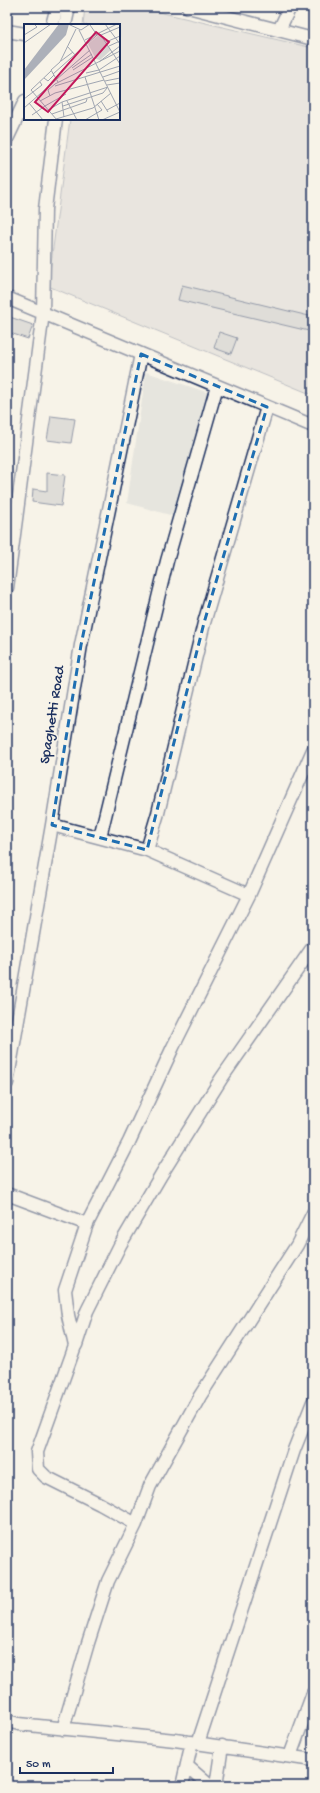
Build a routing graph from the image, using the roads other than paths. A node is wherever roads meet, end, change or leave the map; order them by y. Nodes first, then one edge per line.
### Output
1 (57, 7) edge
2 (69, 7) edge
3 (188, 7) edge
4 (290, 7) edge
5 (52, 24) edge
6 (65, 24) edge
7 (278, 30) junction
8 (7, 31) edge
9 (24, 34) edge
10 (313, 39) edge
11 (24, 103) edge
12 (56, 120) edge
13 (7, 139) edge
14 (7, 298) edge
15 (43, 313) junction
16 (141, 354) junction
17 (217, 386) junction
18 (267, 407) junction
19 (313, 426) edge
20 (7, 588) edge
21 (313, 750) edge
22 (52, 825) junction
23 (100, 837) junction
24 (147, 850) junction
25 (249, 895) junction
26 (313, 946) edge
27 (7, 1083) edge
28 (7, 1194) edge
29 (313, 1213) edge
30 (87, 1224) junction
31 (75, 1346) junction
32 (313, 1402) edge
33 (136, 1524) junction
34 (313, 1693) edge
35 (7, 1721) edge
36 (64, 1728) junction
37 (195, 1742) junction
38 (222, 1746) junction
39 (290, 1756) junction
40 (313, 1760) edge
41 (186, 1766) junction
42 (182, 1786) edge
43 (210, 1786) edge
44 (216, 1786) edge

1 - 5 street
2 - 6 street
3 - 7 street
4 - 7 street
7 - 10 street
8 - 9 street
11 - 13 street
12 - 15 street
14 - 15 street
15 - 16 street
15 - 20 street
16 - 17 street
16 - 22 street, Spaghetti Road
17 - 18 street
17 - 23 street
18 - 19 street
18 - 24 street
21 - 25 street
22 - 23 street
22 - 27 street, Spaghetti Road
23 - 24 street
24 - 25 street
25 - 30 street
26 - 31 street
28 - 30 street
29 - 33 street
30 - 31 street
31 - 33 street
32 - 37 street
33 - 36 street
34 - 39 street
35 - 36 street
36 - 37 street
37 - 38 street
37 - 41 street
38 - 39 street
38 - 44 street
39 - 40 street
41 - 42 street
41 - 43 street

